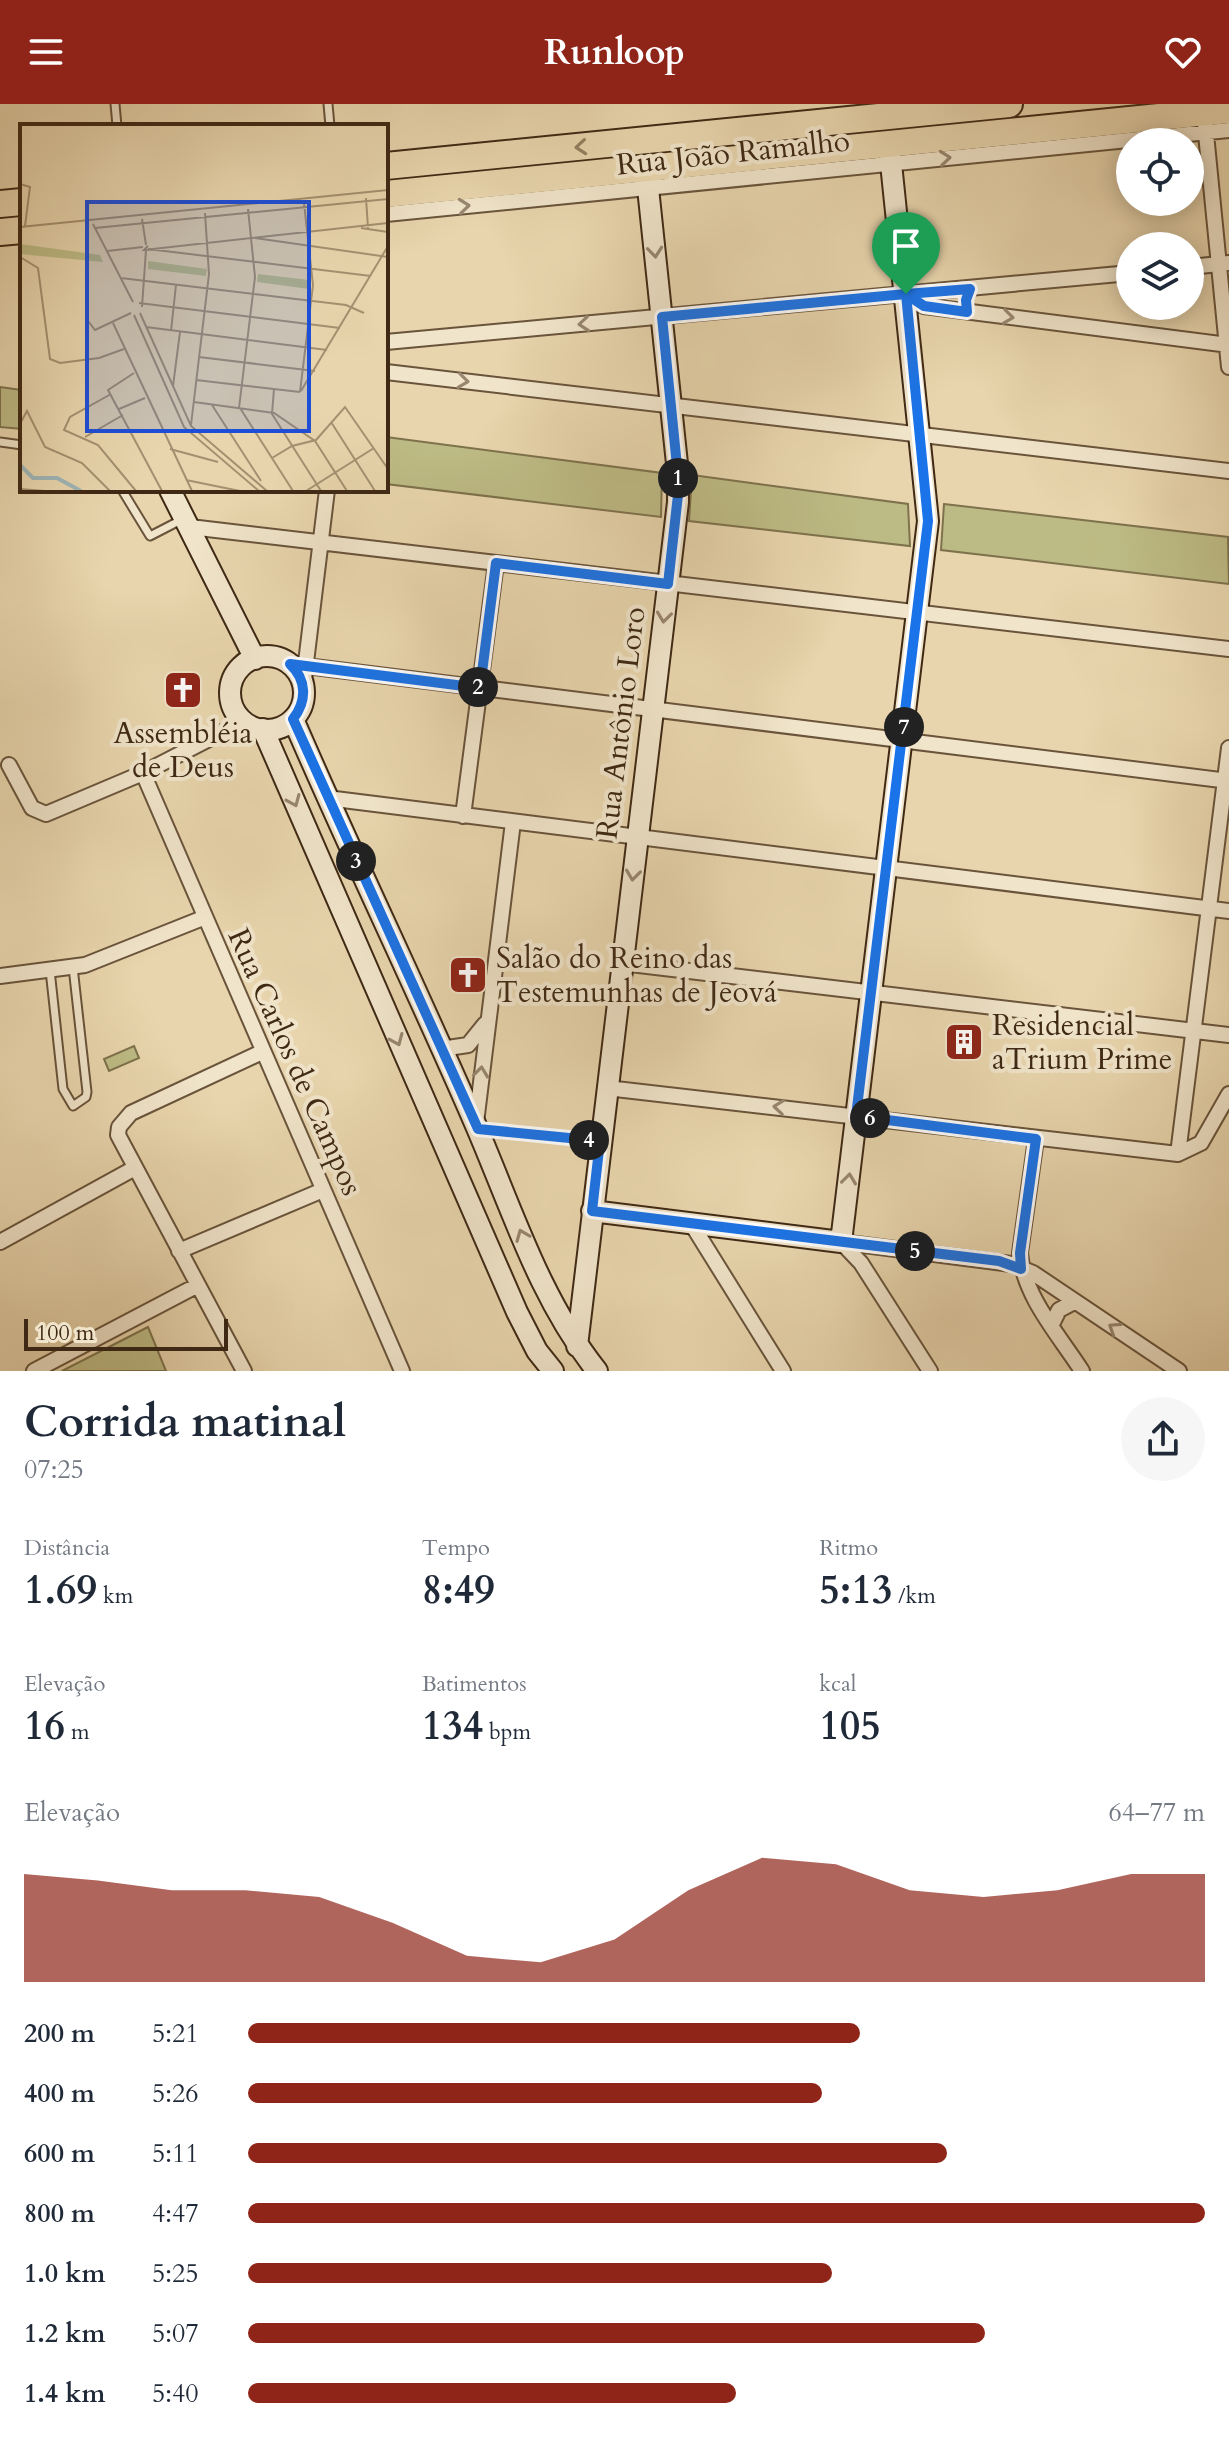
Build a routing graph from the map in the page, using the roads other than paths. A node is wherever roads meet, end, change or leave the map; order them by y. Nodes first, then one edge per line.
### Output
1 (115, 104) edge
2 (328, 104) edge
3 (1009, 104) edge
4 (875, 117) junction
5 (1213, 118) edge
6 (117, 124) edge
7 (330, 124) edge
8 (798, 127) junction
9 (1229, 130) edge
10 (891, 154) junction
11 (388, 166) edge
12 (651, 178) junction
13 (388, 194) edge
14 (388, 214) edge
15 (20, 230) edge
16 (0, 232) edge
17 (1224, 264) edge
18 (1204, 266) edge
19 (1116, 274) edge
20 (970, 289) junction
21 (906, 294) junction
22 (967, 312) junction
23 (662, 317) junction
24 (388, 342) edge
25 (1228, 345) edge
26 (1229, 367) edge
27 (388, 372) edge
28 (671, 405) junction
29 (918, 434) junction
30 (0, 442) edge
31 (20, 445) edge
32 (1229, 471) edge
33 (123, 492) edge
34 (171, 492) edge
35 (327, 492) edge
36 (187, 523) junction
37 (320, 543) junction
38 (496, 563) junction
39 (668, 584) junction
40 (918, 613) junction
41 (310, 634) junction
42 (1229, 649) edge
43 (255, 659) junction
44 (294, 664) junction
45 (333, 669) junction
46 (480, 688) junction
47 (304, 691) junction
48 (653, 709) junction
49 (293, 719) junction
50 (254, 725) junction
51 (902, 740) junction
52 (1229, 748) edge
53 (9, 765) dead end
54 (143, 773) junction
55 (1227, 780) edge
56 (327, 798) junction
57 (463, 816) junction
58 (513, 822) junction
59 (637, 837) junction
60 (886, 869) junction
61 (1209, 909) junction
62 (1229, 911) edge
63 (203, 918) junction
64 (622, 963) junction
65 (73, 967) junction
66 (50, 970) junction
67 (0, 976) edge
68 (871, 992) junction
69 (487, 1021) junction
70 (1194, 1031) junction
71 (1229, 1035) edge
72 (441, 1049) junction
73 (262, 1052) junction
74 (607, 1088) junction
75 (1229, 1094) edge
76 (856, 1116) junction
77 (477, 1127) junction
78 (1036, 1139) junction
79 (600, 1141) junction
80 (1178, 1154) junction
81 (133, 1169) junction
82 (323, 1190) junction
83 (592, 1211) junction
84 (691, 1223) junction
85 (0, 1242) edge
86 (841, 1242) junction
87 (179, 1251) junction
88 (1021, 1269) junction
89 (198, 1285) junction
90 (583, 1286) junction
91 (1074, 1302) junction
92 (553, 1307) junction
93 (1052, 1324) junction
94 (528, 1334) junction
95 (577, 1346) junction
96 (549, 1366) edge
97 (34, 1371) edge
98 (244, 1371) edge
99 (402, 1371) edge
100 (597, 1371) edge
101 (783, 1371) edge
102 (930, 1371) edge
103 (1082, 1371) edge
104 (1179, 1371) edge

1 - 6 lane
2 - 7 lane
3 - 4 highway
4 - 8 highway
4 - 10 highway
5 - 9 street
10 -> 5 highway
5 - 17 street
8 -> 11 highway
8 - 12 highway
10 - 12 highway
10 - 21 street
12 - 13 highway
14 -> 12 street, Rua João Ramalho
12 -> 23 street, Rua Antônio Loro
15 - 16 highway
17 - 18 street
17 - 25 street
19 - 20 street
20 - 21 street
20 - 22 street
21 - 22 street
21 - 23 street
21 - 29 street
22 -> 25 street
23 -> 24 street
23 - 28 street, Rua Antônio Loro
25 - 26 street
27 -> 28 street
28 - 29 street
28 - 39 street, Rua Antônio Loro
29 - 32 street
29 - 40 street
30 - 31 lane
33 - 36 lane
34 - 36 street
35 - 37 street
36 - 37 street
36 - 43 street
37 - 38 street
37 - 41 street
38 - 39 street
38 - 46 street
39 - 40 street
39 -> 48 street, Rua Antônio Loro
40 - 42 street
40 - 51 street
41 - 44 street
41 - 44 street
43 - 44 street
43 - 50 street
44 - 45 street
44 - 47 street
45 - 46 street
45 - 47 street
46 - 48 street
46 - 57 street
47 - 49 street
48 - 51 street
48 - 59 street, Rua Antônio Loro
49 - 50 street
49 - 56 street
50 - 54 street
50 -> 94 street
51 - 55 street
51 - 60 street
52 - 55 street
53 - 54 street
54 - 63 street, Rua Carlos de Campos
55 - 61 street
56 - 57 street
56 - 72 street
57 - 58 street
58 - 59 street
58 - 69 street
59 - 60 street
59 -> 64 street, Rua Antônio Loro
60 - 61 street
60 - 68 street
61 - 62 street
61 - 70 street
63 - 65 street
63 - 73 street, Rua Carlos de Campos
64 - 68 street
64 - 74 street, Rua Antônio Loro
65 - 66 street
65 - 66 lane
66 - 67 street
68 - 70 street
68 - 76 street
69 - 72 street
77 -> 69 street
70 - 71 street
70 - 80 street
72 - 77 street
73 - 81 street
73 - 82 street, Rua Carlos de Campos
76 -> 74 street
74 - 79 street, Rua Antônio Loro
75 - 80 street
76 - 78 street
86 -> 76 street
77 - 79 lane
92 -> 77 street
78 - 80 street
78 - 88 street
79 - 83 street, Rua Antônio Loro
81 - 85 street
81 - 87 street
82 - 87 street
82 - 99 street, Rua Carlos de Campos
83 - 84 street
83 - 90 street, Rua Antônio Loro
84 - 86 street
84 - 101 street
86 - 88 street
86 - 102 street
87 - 89 street
88 - 91 street
88 - 93 street
89 - 97 street
89 - 98 street
90 - 92 street
90 - 95 street, Rua Antônio Loro
91 - 93 street
104 -> 91 street
92 - 94 street
92 - 95 street
93 - 103 street
94 - 96 street
95 - 96 street
95 - 100 street

